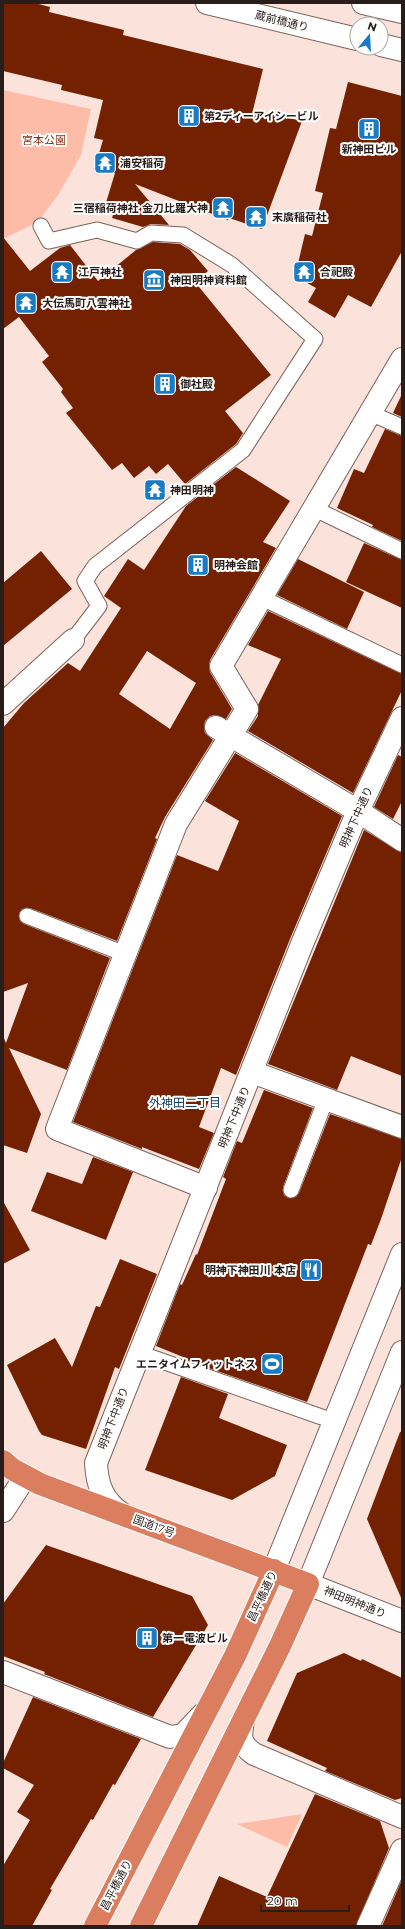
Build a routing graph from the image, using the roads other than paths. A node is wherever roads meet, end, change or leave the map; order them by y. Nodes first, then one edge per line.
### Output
1 (207, 3) edge
2 (363, 3) edge
3 (402, 12) edge
4 (349, 38) edge
5 (389, 47) edge
6 (402, 50) edge
7 (40, 226) dead end
8 (402, 359) edge
9 (370, 413) junction
10 (402, 427) edge
11 (313, 508) junction
12 (402, 551) edge
13 (262, 598) junction
14 (73, 640) joint
15 (402, 665) edge
16 (3, 704) edge
17 (402, 718) edge
18 (224, 731) junction
19 (358, 811) junction
20 (402, 840) edge
21 (27, 916) dead end
22 (125, 954) junction
23 (252, 1072) junction
24 (326, 1099) junction
25 (402, 1127) edge
26 (206, 1188) junction
27 (291, 1190) dead end
28 (402, 1254) edge
29 (402, 1352) edge
30 (139, 1353) junction
31 (333, 1422) junction
32 (3, 1461) edge
33 (25, 1477) junction
34 (3, 1511) edge
35 (122, 1514) junction
36 (274, 1570) junction
37 (308, 1584) junction
38 (402, 1621) edge
39 (3, 1672) edge
40 (205, 1712) junction
41 (243, 1721) junction
42 (402, 1817) edge
43 (402, 1850) edge
44 (95, 1926) edge
45 (141, 1926) edge
46 (368, 1926) edge

1 - 4 street, 蔵前橋通り
2 - 3 street
5 - 6 street
7 - 14 lane
8 - 9 street
9 - 10 lane
9 - 11 street
11 - 12 lane
11 - 13 street
13 - 15 lane
13 - 18 street
14 - 16 street
17 - 19 street, 明神下中通り
18 - 19 street
18 - 22 street
19 - 20 street
19 - 23 street, 明神下中通り
21 - 22 lane
22 - 26 street
23 - 24 street
23 - 26 street, 明神下中通り
24 - 25 street
24 - 27 lane
26 - 30 street, 明神下中通り
28 - 31 street, 昌平橋通り
29 - 37 street
30 - 31 lane
30 - 35 street, 明神下中通り
31 - 36 street, 昌平橋通り
32 - 33 highway, 国道17号
33 - 34 street
33 - 35 highway, 国道17号
35 - 36 highway, 国道17号
36 - 37 highway, 国道17号
36 - 40 highway, 昌平橋通り
37 - 38 street, 神田明神通り
37 - 41 highway
39 - 40 street
40 - 44 highway, 昌平橋通り
41 - 42 street
41 - 45 highway
43 - 46 street

